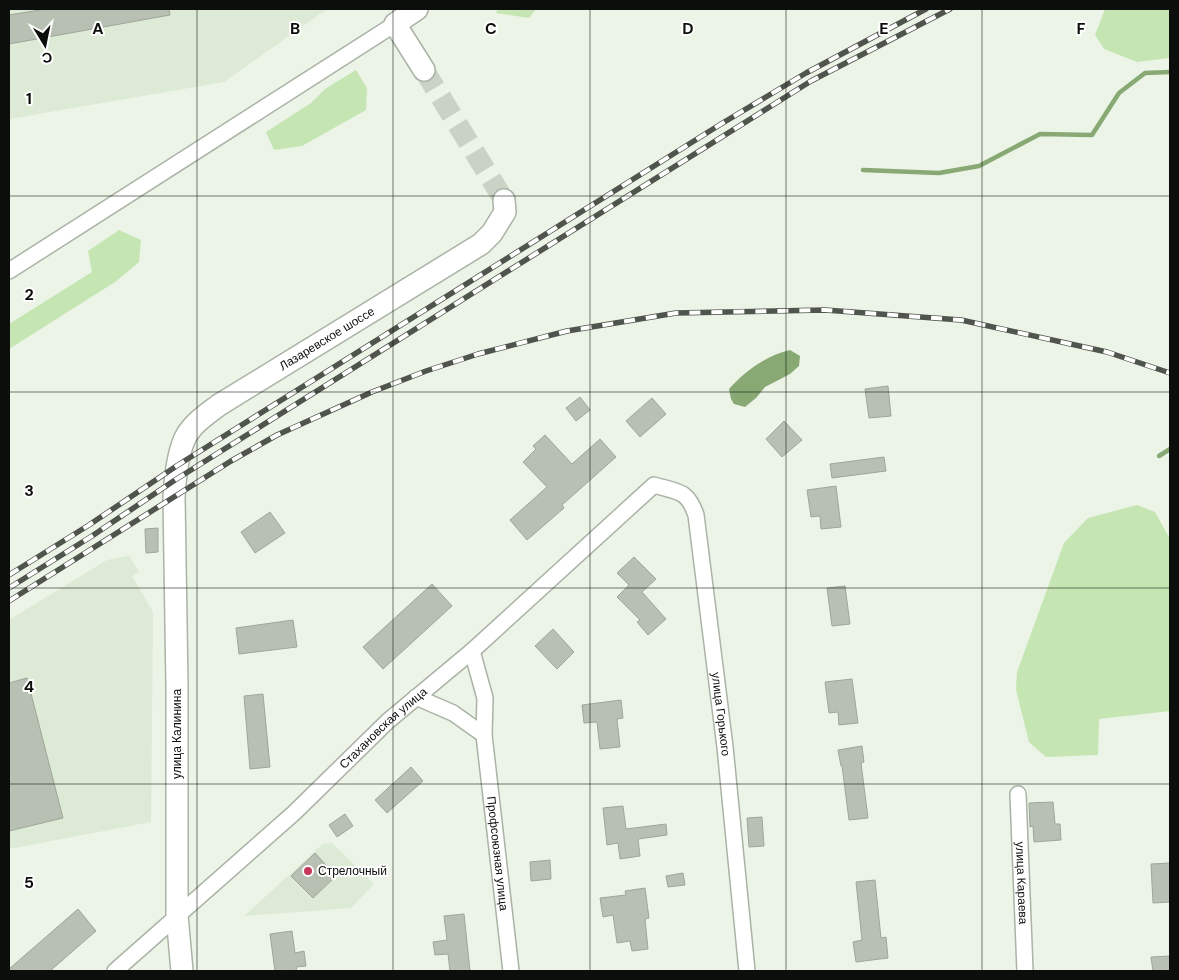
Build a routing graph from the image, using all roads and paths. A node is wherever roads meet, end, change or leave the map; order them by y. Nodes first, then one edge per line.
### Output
1 (416, 9) edge
2 (395, 24) junction
3 (424, 70) tunnel mouth
4 (504, 200) dead end
5 (9, 271) edge
6 (654, 485) joint
7 (174, 496) joint
8 (472, 650) junction
9 (416, 697) junction
10 (484, 735) junction
11 (1018, 794) dead end
12 (177, 915) junction
13 (114, 971) edge
14 (182, 971) edge
15 (510, 971) edge
16 (747, 971) edge
17 (1025, 971) edge

1 - 2 street
2 - 3 street
2 - 5 street
4 - 7 street, Лазаревское шоссе
6 - 8 street, Стахановская улица
6 - 16 street, улица Горького
7 - 12 street, улица Калинина
8 - 9 street, Стахановская улица
8 - 10 street, Профсоюзная улица
9 - 10 street
9 - 12 street, Стахановская улица
10 - 15 street, Профсоюзная улица
11 - 17 street, улица Караева
12 - 13 street, Стахановская улица
12 - 14 street, улица Калинина

